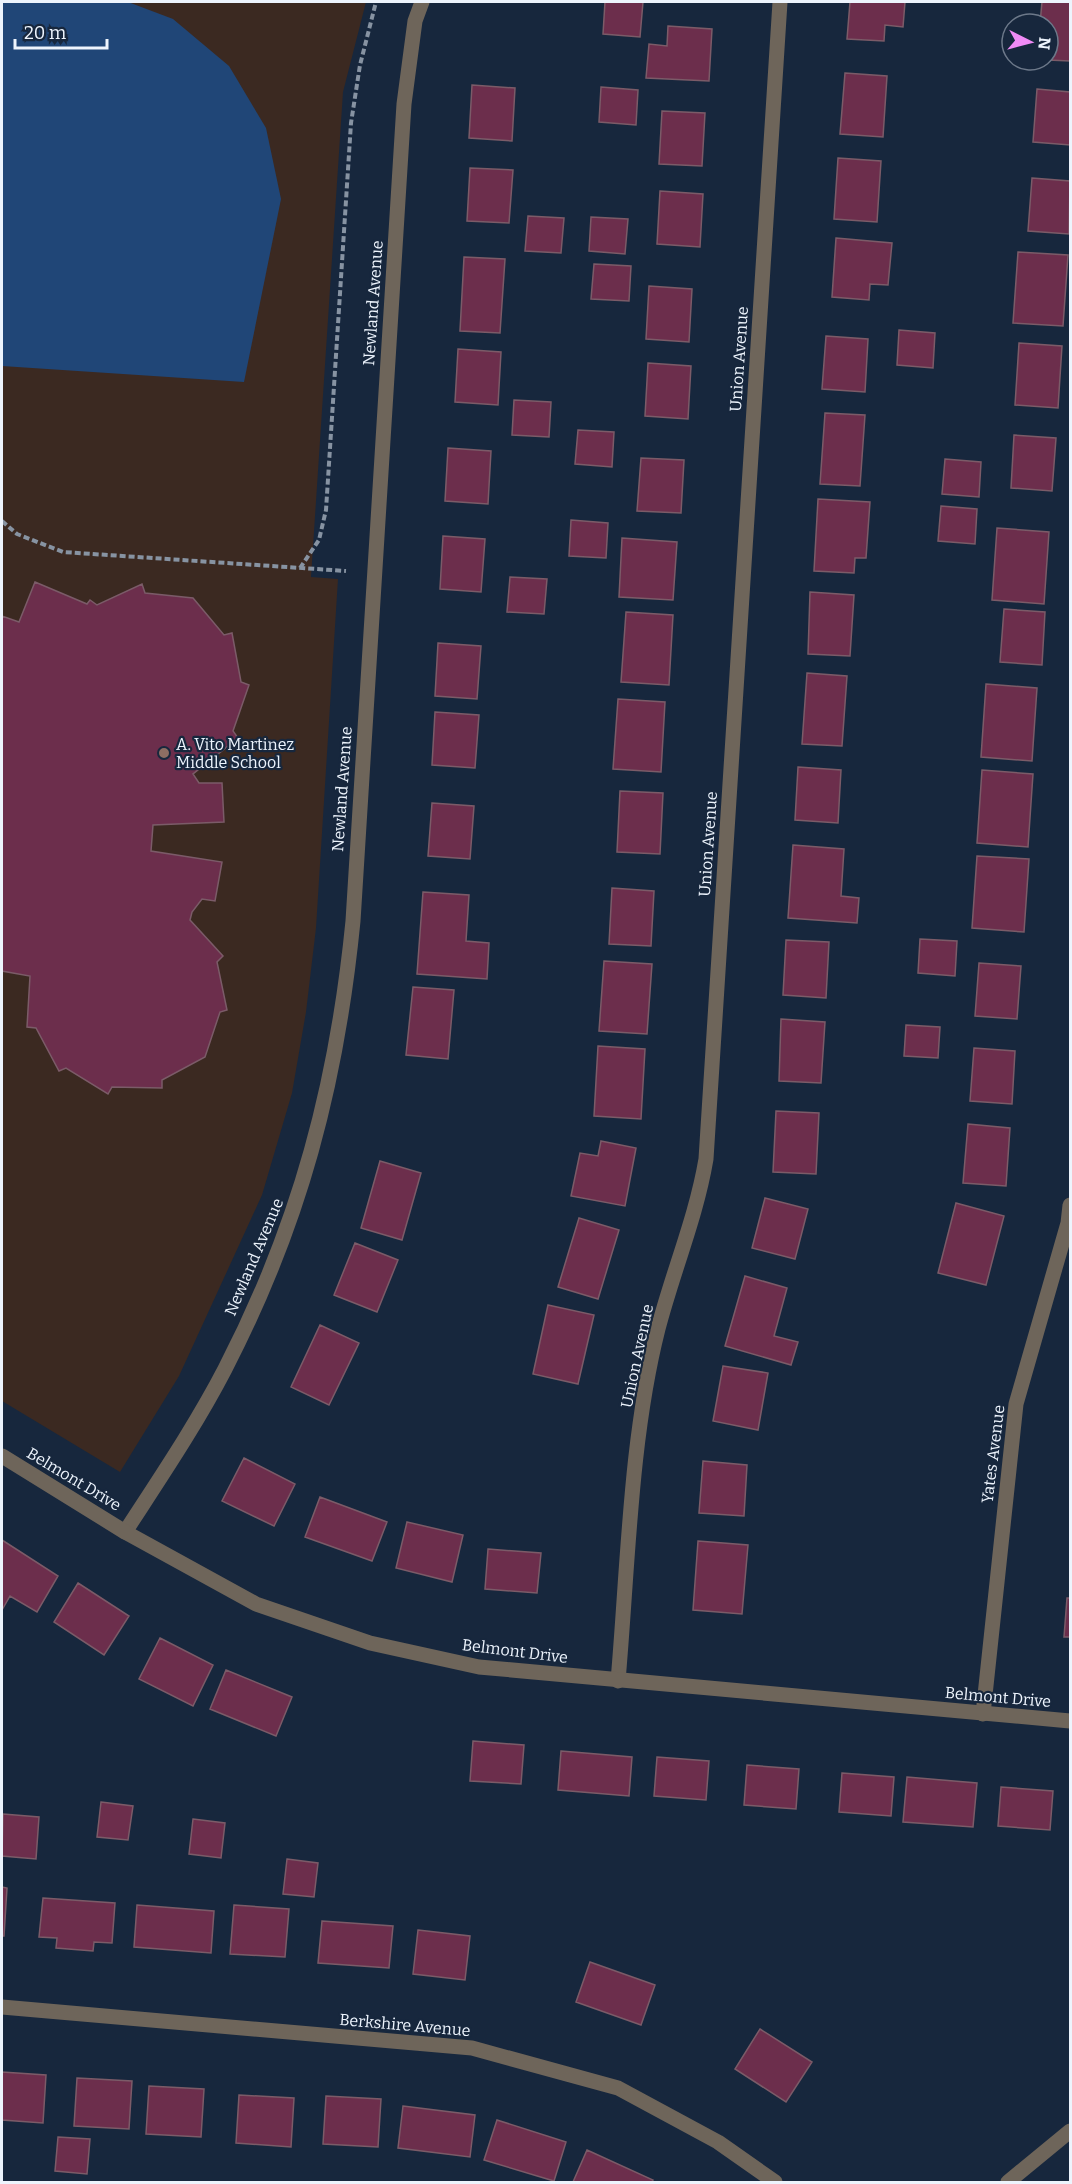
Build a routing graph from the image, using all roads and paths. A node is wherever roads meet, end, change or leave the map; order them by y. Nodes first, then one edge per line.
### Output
1 (375, 2) edge
2 (422, 2) edge
3 (780, 2) edge
4 (2, 521) edge
5 (300, 568) junction
6 (346, 571) dead end
7 (1071, 1205) edge
8 (2, 1456) edge
9 (125, 1532) junction
10 (618, 1681) junction
11 (983, 1714) junction
12 (1071, 1721) edge
13 (2, 2007) edge
14 (1071, 2131) edge
15 (776, 2182) edge
16 (1008, 2182) edge

1 - 5 path
2 - 9 street, Newland Avenue
3 - 10 street, Union Avenue
4 - 5 path
5 - 6 path
7 - 11 street, Yates Avenue
8 - 9 street, Belmont Drive
9 - 10 street, Belmont Drive
10 - 11 street, Belmont Drive
11 - 12 street, Belmont Drive
13 - 15 street, Berkshire Avenue
14 - 16 street

